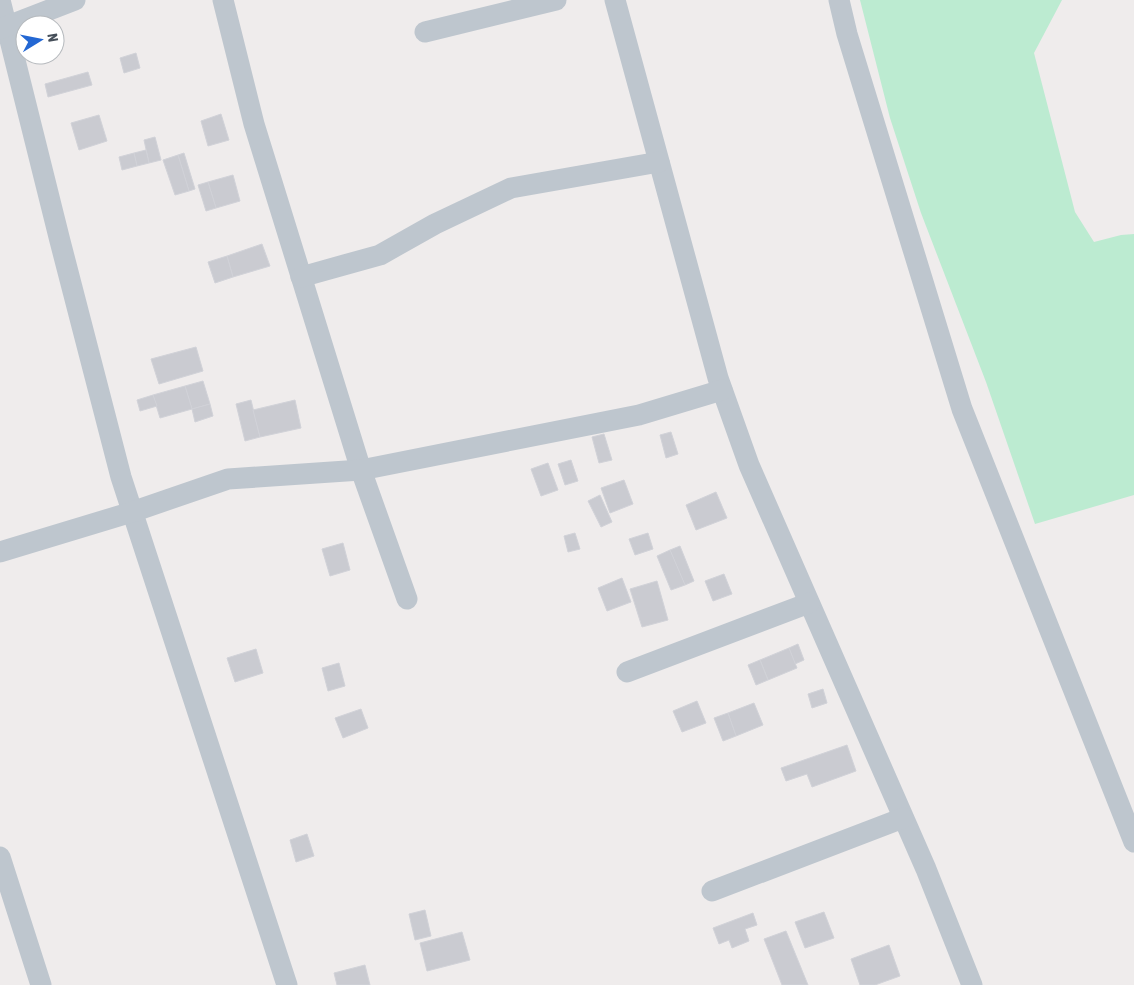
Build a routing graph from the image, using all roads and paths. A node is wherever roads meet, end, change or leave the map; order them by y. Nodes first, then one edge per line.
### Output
1 (0, 0) edge
2 (75, 0) edge
3 (223, 0) edge
4 (556, 0) edge
5 (615, 0) edge
6 (839, 0) edge
7 (4, 28) edge
8 (425, 32) dead end
9 (659, 162) junction
10 (301, 277) junction
11 (722, 390) junction
12 (361, 470) junction
13 (132, 512) junction
14 (0, 552) edge
15 (407, 599) dead end
16 (809, 603) junction
17 (627, 672) dead end
18 (903, 818) junction
19 (1134, 842) edge
20 (0, 857) edge
21 (712, 891) dead end
22 (41, 985) edge
23 (287, 985) edge
24 (972, 985) edge

1 - 7 street
2 - 7 street
3 - 10 street
4 - 8 street
5 - 9 street
6 - 19 street
7 - 13 street
9 - 10 street
9 - 11 street
10 - 12 street
11 - 12 street
11 - 16 street
12 - 13 street
12 - 15 street
13 - 14 street
13 - 23 street
16 - 17 street
16 - 18 street
18 - 21 street
18 - 24 street
20 - 22 street

